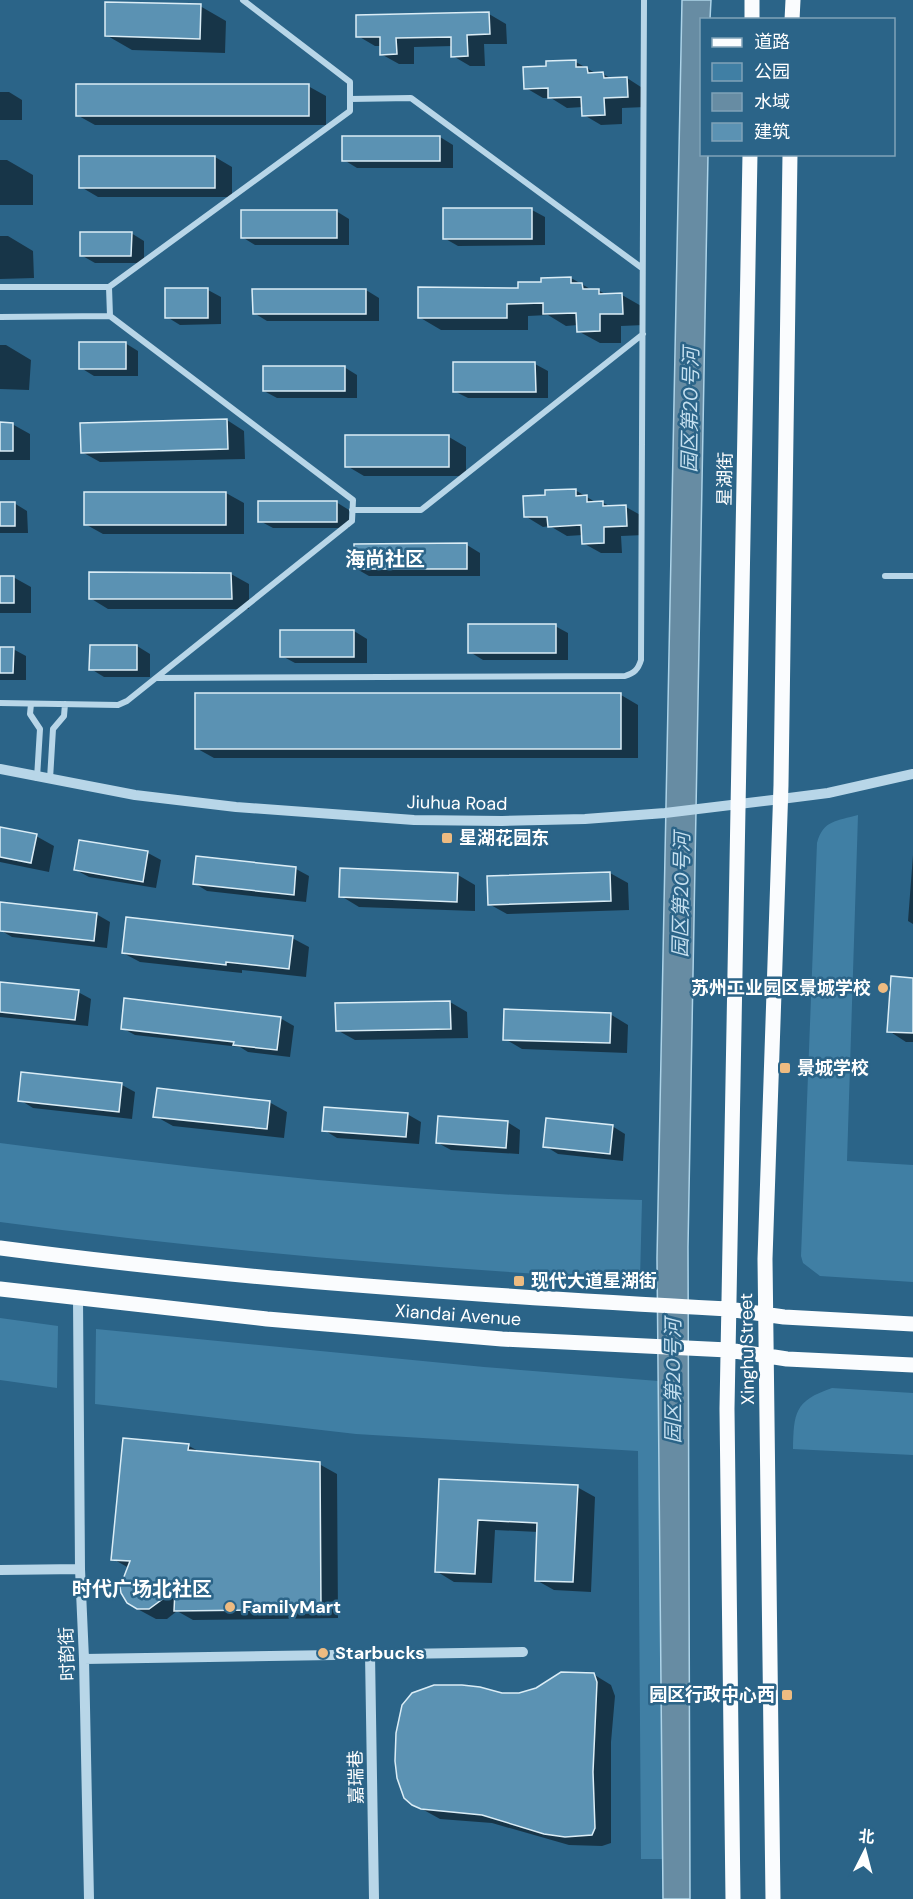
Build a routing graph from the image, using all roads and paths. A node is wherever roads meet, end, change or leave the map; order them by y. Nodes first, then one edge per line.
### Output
1 (243, 0) edge
2 (644, 0) edge
3 (752, 0) edge
4 (793, 0) edge
5 (752, 18) edge
6 (792, 18) edge
7 (350, 99) junction
8 (750, 156) edge
9 (790, 156) edge
10 (642, 268) junction
11 (0, 287) edge
12 (109, 287) junction
13 (110, 316) junction
14 (0, 317) edge
15 (642, 334) junction
16 (352, 510) junction
17 (885, 576) dead end
18 (913, 576) edge
19 (156, 678) junction
20 (0, 703) edge
21 (31, 704) junction
22 (65, 704) junction
23 (0, 770) edge
24 (913, 774) edge
25 (37, 778) junction
26 (50, 780) junction
27 (781, 799) junction
28 (739, 803) junction
29 (0, 1248) edge
30 (0, 1290) edge
31 (78, 1299) junction
32 (728, 1310) junction
33 (766, 1314) junction
34 (913, 1324) edge
35 (728, 1350) junction
36 (766, 1356) junction
37 (913, 1365) edge
38 (80, 1569) junction
39 (0, 1570) edge
40 (523, 1652) dead end
41 (370, 1654) junction
42 (84, 1659) junction
43 (89, 1899) edge
44 (374, 1899) edge
45 (733, 1899) edge
46 (773, 1899) edge

1 - 7 street
2 - 10 street
3 - 5 main road
4 - 6 main road
7 - 10 street
7 - 12 street
8 - 28 main road, 星湖街
9 - 27 main road
10 - 15 street
11 - 12 street
12 - 13 street
13 - 14 street
13 - 16 street
15 - 16 street
15 - 19 street
16 - 19 street
17 - 18 street
19 - 22 street
20 - 21 street
21 - 22 street
21 - 25 street
22 - 26 street
23 - 25 street, Jiuhua Road
24 - 27 street, Jiuhua Road
25 - 26 street, Jiuhua Road
26 - 28 street, Jiuhua Road
27 - 28 street, Jiuhua Road
27 - 33 main road, Xinghu Street
28 - 32 main road, Xinghu Street
29 - 32 main road, Xiandai Avenue
30 - 31 main road, Xiandai Avenue
31 - 35 main road, Xiandai Avenue
31 - 38 street, 时韵街
32 - 33 main road, Xiandai Avenue
32 - 35 main road, Xinghu Street
33 - 34 main road, Xiandai Avenue
33 - 36 main road, Xinghu Street
35 - 36 main road, Xiandai Avenue
35 - 45 main road, Xinghu Street
36 - 37 main road, Xiandai Avenue
36 - 46 main road, Xinghu Street
38 - 39 street
38 - 42 street, 时韵街
40 - 41 street
41 - 42 street
41 - 44 street, 嘉瑞巷
42 - 43 street, 时韵街

